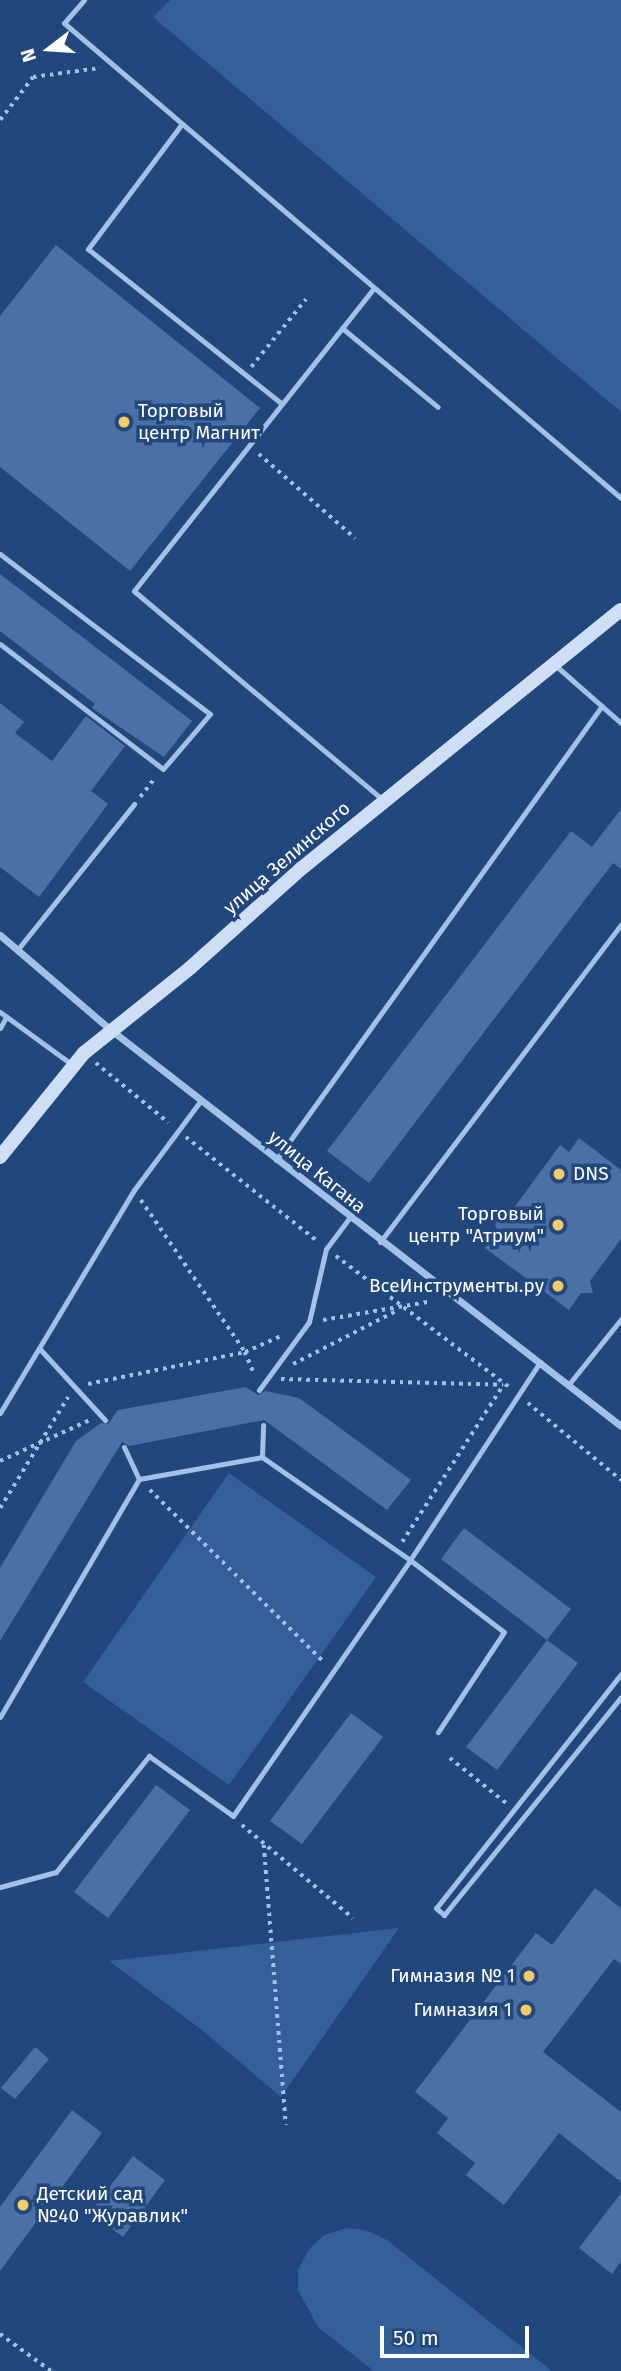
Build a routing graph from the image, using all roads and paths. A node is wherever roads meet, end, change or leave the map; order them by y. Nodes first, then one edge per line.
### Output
1 (84, 0) edge
2 (116, 66) junction
3 (0, 120) edge
4 (181, 125) junction
5 (374, 288) junction
6 (306, 299) dead end
7 (342, 328) junction
8 (246, 374) junction
9 (282, 404) junction
10 (438, 407) dead end
11 (249, 446) junction
12 (621, 498) edge
13 (355, 538) dead end
14 (0, 554) edge
15 (621, 610) edge
16 (0, 644) edge
17 (554, 664) junction
18 (601, 708) junction
19 (621, 723) edge
20 (163, 769) junction
21 (383, 800) junction
22 (134, 804) joint
23 (621, 924) edge
24 (0, 935) edge
25 (18, 949) junction
26 (0, 1012) edge
27 (6, 1017) junction
28 (0, 1028) edge
29 (111, 1030) junction
30 (84, 1053) junction
31 (74, 1067) junction
32 (201, 1100) junction
33 (179, 1132) junction
34 (0, 1157) edge
35 (276, 1160) junction
36 (134, 1190) junction
37 (349, 1218) junction
38 (380, 1242) junction
39 (326, 1249) junction
40 (426, 1302) dead end
41 (403, 1307) junction
42 (621, 1319) edge
43 (39, 1348) junction
44 (245, 1352) junction
45 (540, 1362) junction
46 (289, 1367) dead end
47 (280, 1379) dead end
48 (569, 1384) junction
49 (74, 1387) junction
50 (260, 1390) joint
51 (519, 1395) junction
52 (0, 1413) edge
53 (103, 1417) joint
54 (263, 1424) dead end
55 (621, 1426) edge
56 (39, 1444) junction
57 (124, 1447) dead end
58 (262, 1457) junction
59 (0, 1461) edge
60 (139, 1479) junction
61 (621, 1480) edge
62 (0, 1508) edge
63 (398, 1549) dead end
64 (410, 1560) junction
65 (328, 1666) dead end
66 (621, 1674) edge
67 (621, 1698) edge
68 (0, 1717) edge
69 (438, 1732) dead end
70 (450, 1758) dead end
71 (514, 1810) junction
72 (233, 1816) junction
73 (264, 1845) junction
74 (0, 1887) edge
75 (353, 1918) dead end
76 (286, 2125) dead end
77 (0, 2334) edge
78 (51, 2371) edge

1 - 2 lane
2 - 3 path
2 - 4 lane
4 - 5 lane
4 - 8 lane
5 - 7 lane
5 - 12 lane
6 - 8 path
7 - 9 lane
7 - 10 lane
8 - 9 lane
9 - 11 lane
11 - 13 path
11 - 21 lane
14 - 20 lane
15 - 17 street, улица Зелинского
16 - 20 lane
17 - 18 lane
17 - 21 street, улица Зелинского
18 - 19 lane
18 - 35 lane
20 - 22 path
21 - 29 street, улица Зелинского
22 - 25 lane
23 - 38 lane
24 - 25 street, улица Кагана
25 - 29 street, улица Кагана
26 - 27 lane
27 - 28 lane
27 - 31 lane
29 - 30 street, улица Зелинского
29 - 32 street, улица Кагана
30 - 31 street, улица Зелинского
30 - 33 path
31 - 34 street, улица Зелинского
32 - 33 lane
32 - 35 street, улица Кагана
33 - 36 lane
33 - 39 path
35 - 37 street, улица Кагана
36 - 43 lane
36 - 44 path
37 - 38 street, улица Кагана
37 - 39 lane
38 - 45 street, улица Кагана
39 - 41 path
39 - 50 lane
40 - 41 path
41 - 46 path
41 - 51 path
42 - 48 lane
43 - 49 lane
43 - 52 lane
44 - 49 path
44 - 50 path
45 - 48 street, улица Кагана
45 - 51 lane
47 - 63 path
48 - 55 street, улица Кагана
49 - 53 lane
49 - 56 path
51 - 61 path
51 - 64 lane
53 - 56 path
54 - 58 lane
56 - 59 path
56 - 62 path
57 - 60 lane
58 - 60 lane
58 - 64 lane
60 - 65 path
60 - 68 lane
64 - 69 lane
64 - 72 lane
66 - 71 lane
67 - 71 lane
70 - 71 path
72 - 73 path
72 - 74 lane
73 - 75 path
73 - 76 path
77 - 78 path

